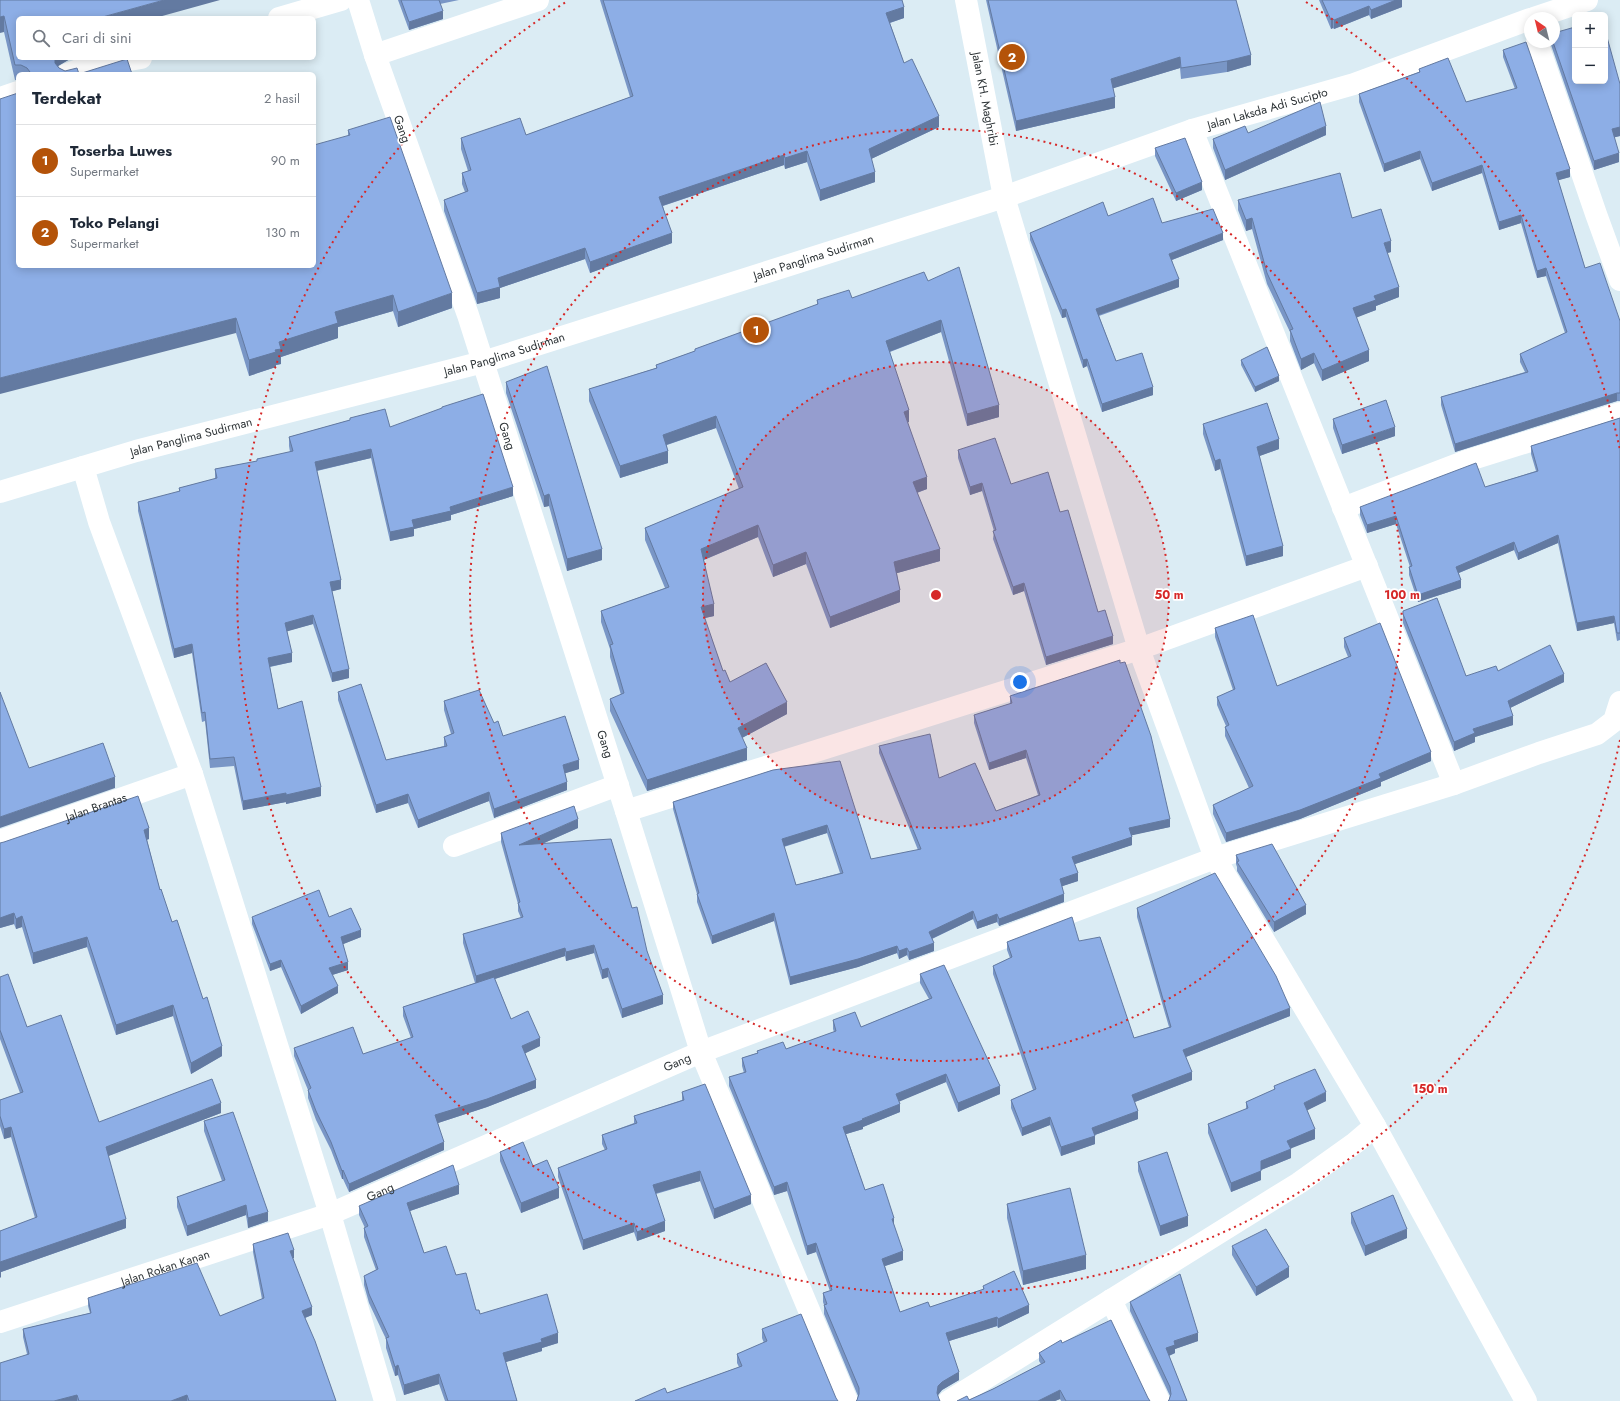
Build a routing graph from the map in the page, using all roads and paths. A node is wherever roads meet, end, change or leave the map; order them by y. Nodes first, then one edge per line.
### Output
1 (341, 0) edge
2 (358, 0) edge
3 (538, 0) edge
4 (966, 0) edge
5 (1587, 0) edge
6 (1553, 12) edge
7 (286, 16) edge
8 (1524, 23) edge
9 (1539, 48) edge
10 (375, 55) junction
11 (106, 60) edge
12 (106, 60) edge
13 (130, 60) edge
14 (73, 72) edge
15 (16, 93) edge
16 (0, 98) edge
17 (1192, 130) junction
18 (1004, 197) junction
19 (1620, 280) edge
20 (483, 362) junction
21 (1620, 413) edge
22 (83, 467) junction
23 (0, 492) edge
24 (1343, 508) junction
25 (1367, 566) junction
26 (1139, 649) junction
27 (1620, 702) edge
28 (192, 774) junction
29 (1454, 784) junction
30 (618, 785) junction
31 (626, 811) junction
32 (0, 841) edge
33 (454, 846) dead end
34 (1215, 858) junction
35 (701, 1052) junction
36 (1375, 1126) junction
37 (330, 1214) junction
38 (1111, 1300) junction
39 (0, 1322) edge
40 (385, 1401) edge
41 (847, 1401) edge
42 (949, 1401) edge
43 (1159, 1401) edge
44 (1526, 1401) edge

1 - 7 main road
2 - 10 main road, Gang
3 - 10 main road
4 - 18 main road, Jalan KH. Maghribi
5 - 6 main road, Jalan Laksda Adi Sucipto
8 - 17 main road, Jalan Laksda Adi Sucipto
9 - 19 main road
10 - 20 main road, Gang
11 - 14 main road
12 - 13 main road
15 - 16 main road
17 - 18 main road, Jalan Laksda Adi Sucipto
17 - 24 main road
18 - 20 main road, Jalan Panglima Sudirman
18 - 26 main road, Jalan KH. Maghribi
20 - 22 main road, Jalan Panglima Sudirman
20 - 30 main road, Gang
21 - 24 main road
22 - 23 main road, Jalan Panglima Sudirman
22 - 28 main road
24 - 25 main road
25 - 26 main road
25 - 29 main road
26 - 31 main road
26 - 34 main road, Jalan KH. Maghribi
27 - 29 main road
28 - 32 main road, Jalan Brantas
28 - 37 main road
29 - 34 main road
30 - 31 main road, Gang
30 - 33 main road
31 - 35 main road, Gang
34 - 35 main road
34 - 36 main road, Jalan KH. Maghribi
35 - 37 main road, Gang
35 - 41 main road
36 - 38 main road
36 - 44 main road, Jalan KH. Maghribi
37 - 39 main road, Jalan Rokan Kanan
37 - 40 main road
38 - 42 main road
38 - 43 main road

